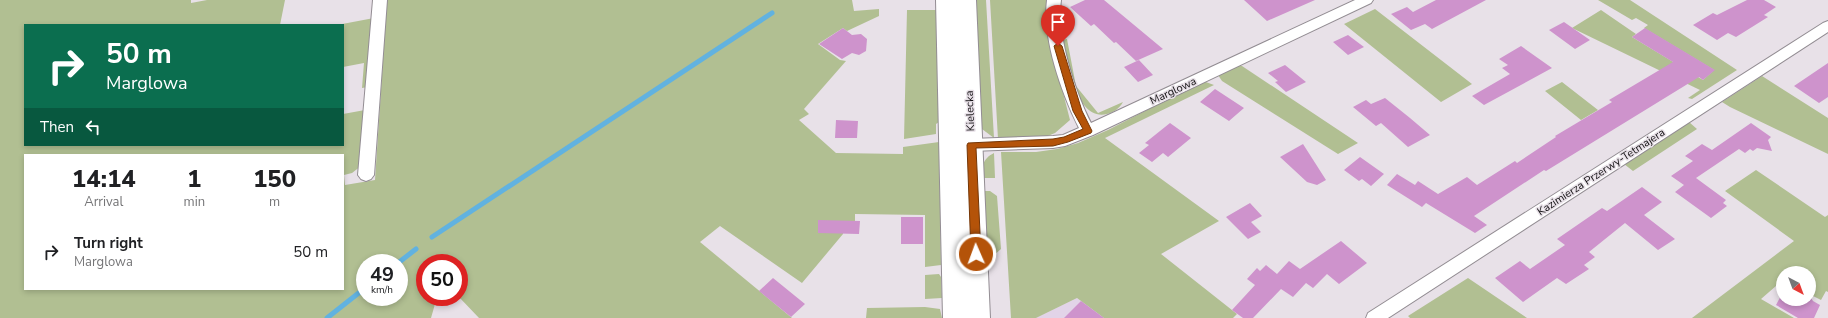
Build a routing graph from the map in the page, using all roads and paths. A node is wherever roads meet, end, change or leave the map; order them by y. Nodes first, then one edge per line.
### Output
1 (380, 0) edge
2 (946, 0) edge
3 (966, 0) edge
4 (1054, 0) edge
5 (1366, 0) edge
6 (1828, 26) edge
7 (1088, 131) junction
8 (961, 150) junction
9 (366, 175) dead end
10 (955, 318) edge
11 (978, 318) edge
12 (1374, 318) edge

1 - 9 street
2 - 8 main road, Kielecka
3 - 8 main road, Kielecka
4 - 7 street
5 - 7 street, Marglowa
6 - 12 street, Kazimierza Przerwy-Tetmajera
7 - 8 street, Marglowa
8 - 10 main road, Kielecka
8 - 11 main road, Kielecka

